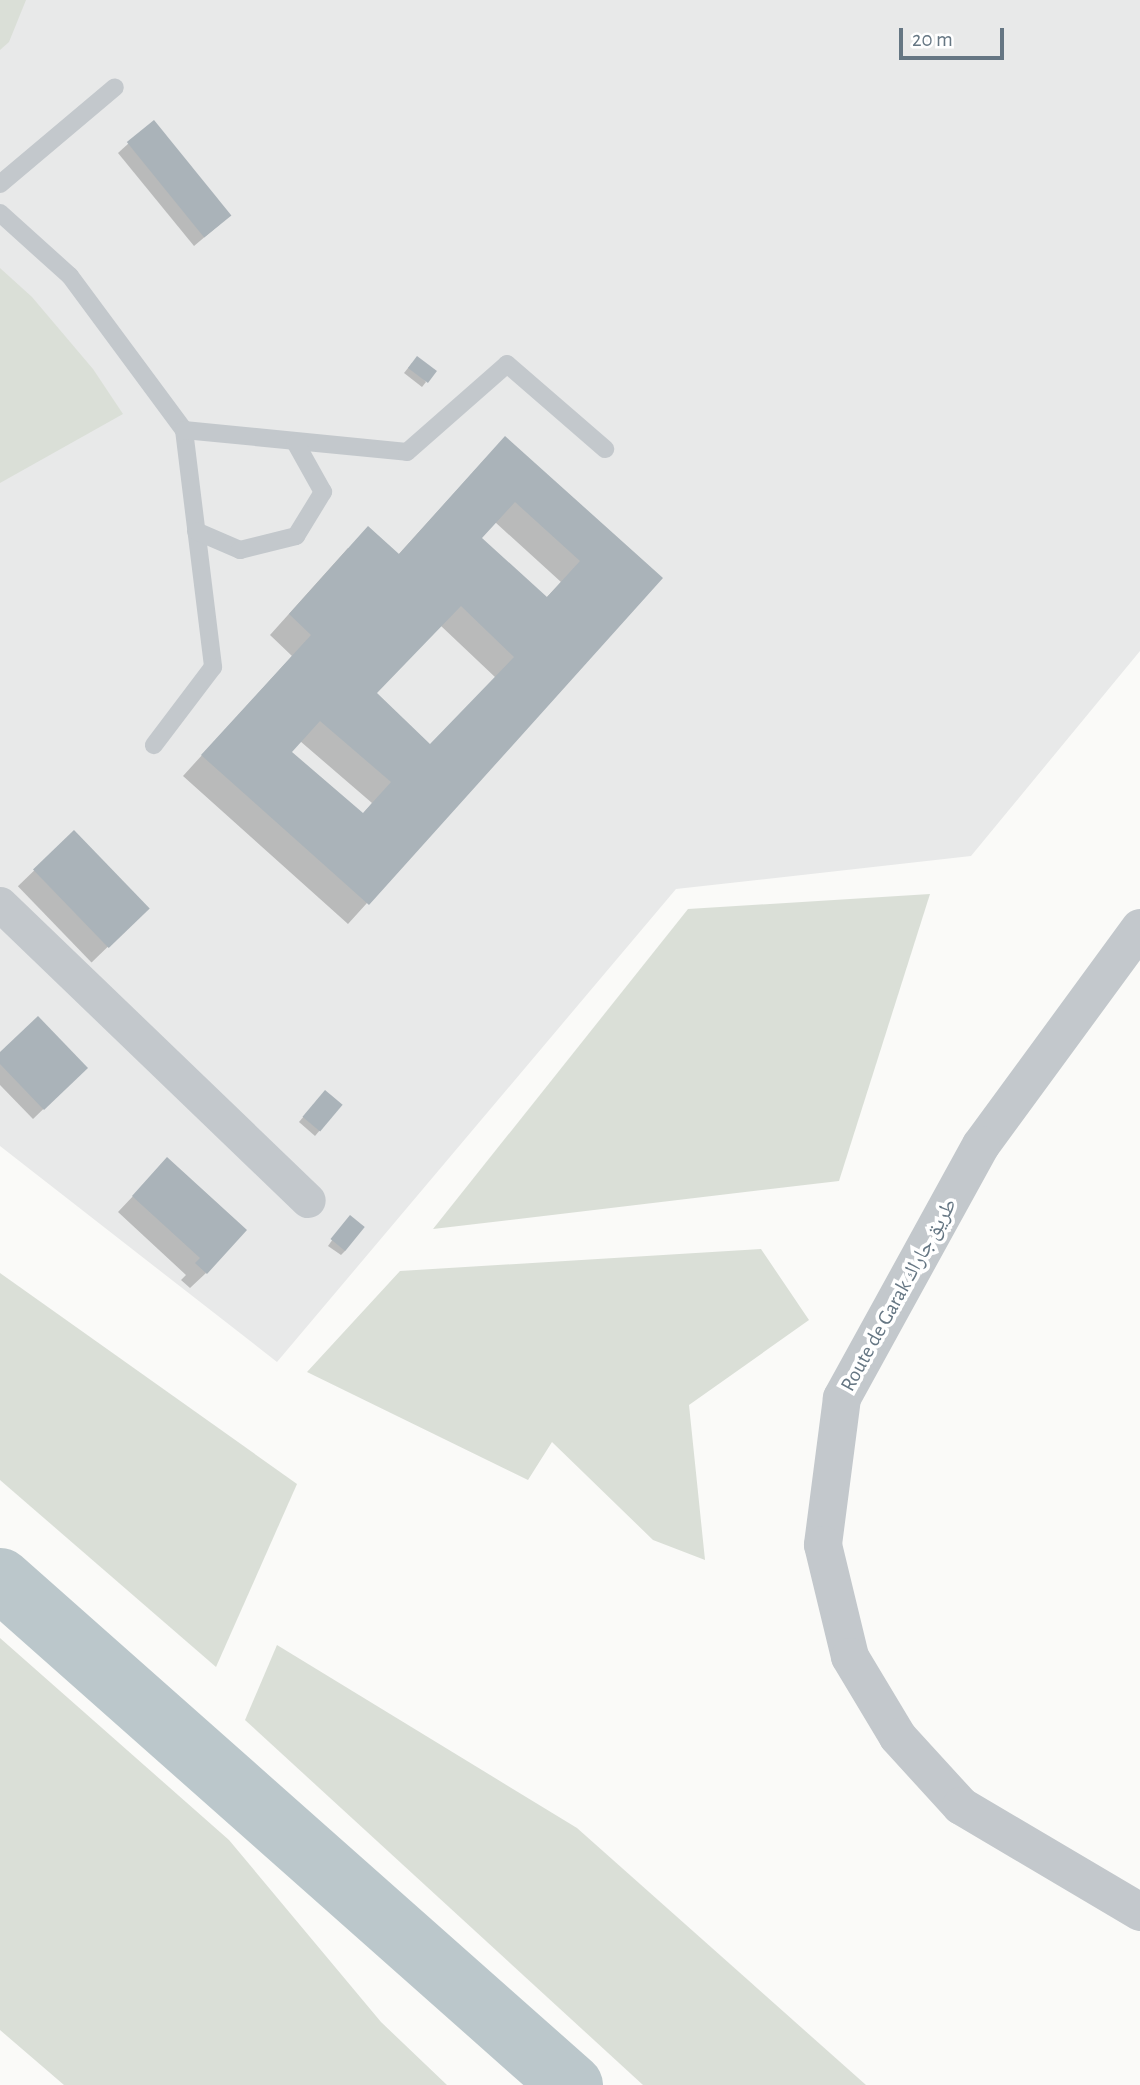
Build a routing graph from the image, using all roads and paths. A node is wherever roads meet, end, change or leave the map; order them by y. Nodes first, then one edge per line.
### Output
1 (116, 87) dead end
2 (0, 184) edge
3 (0, 213) edge
4 (184, 430) junction
5 (295, 442) junction
6 (605, 449) dead end
7 (197, 531) junction
8 (154, 745) dead end
9 (0, 904) edge
10 (1140, 928) edge
11 (308, 1200) dead end
12 (1140, 1912) edge

1 - 2 lane
3 - 4 lane
4 - 5 lane
4 - 7 lane
5 - 6 lane
5 - 7 lane
7 - 8 lane
9 - 11 street
10 - 12 street, Route de Garak طريق جاراك

